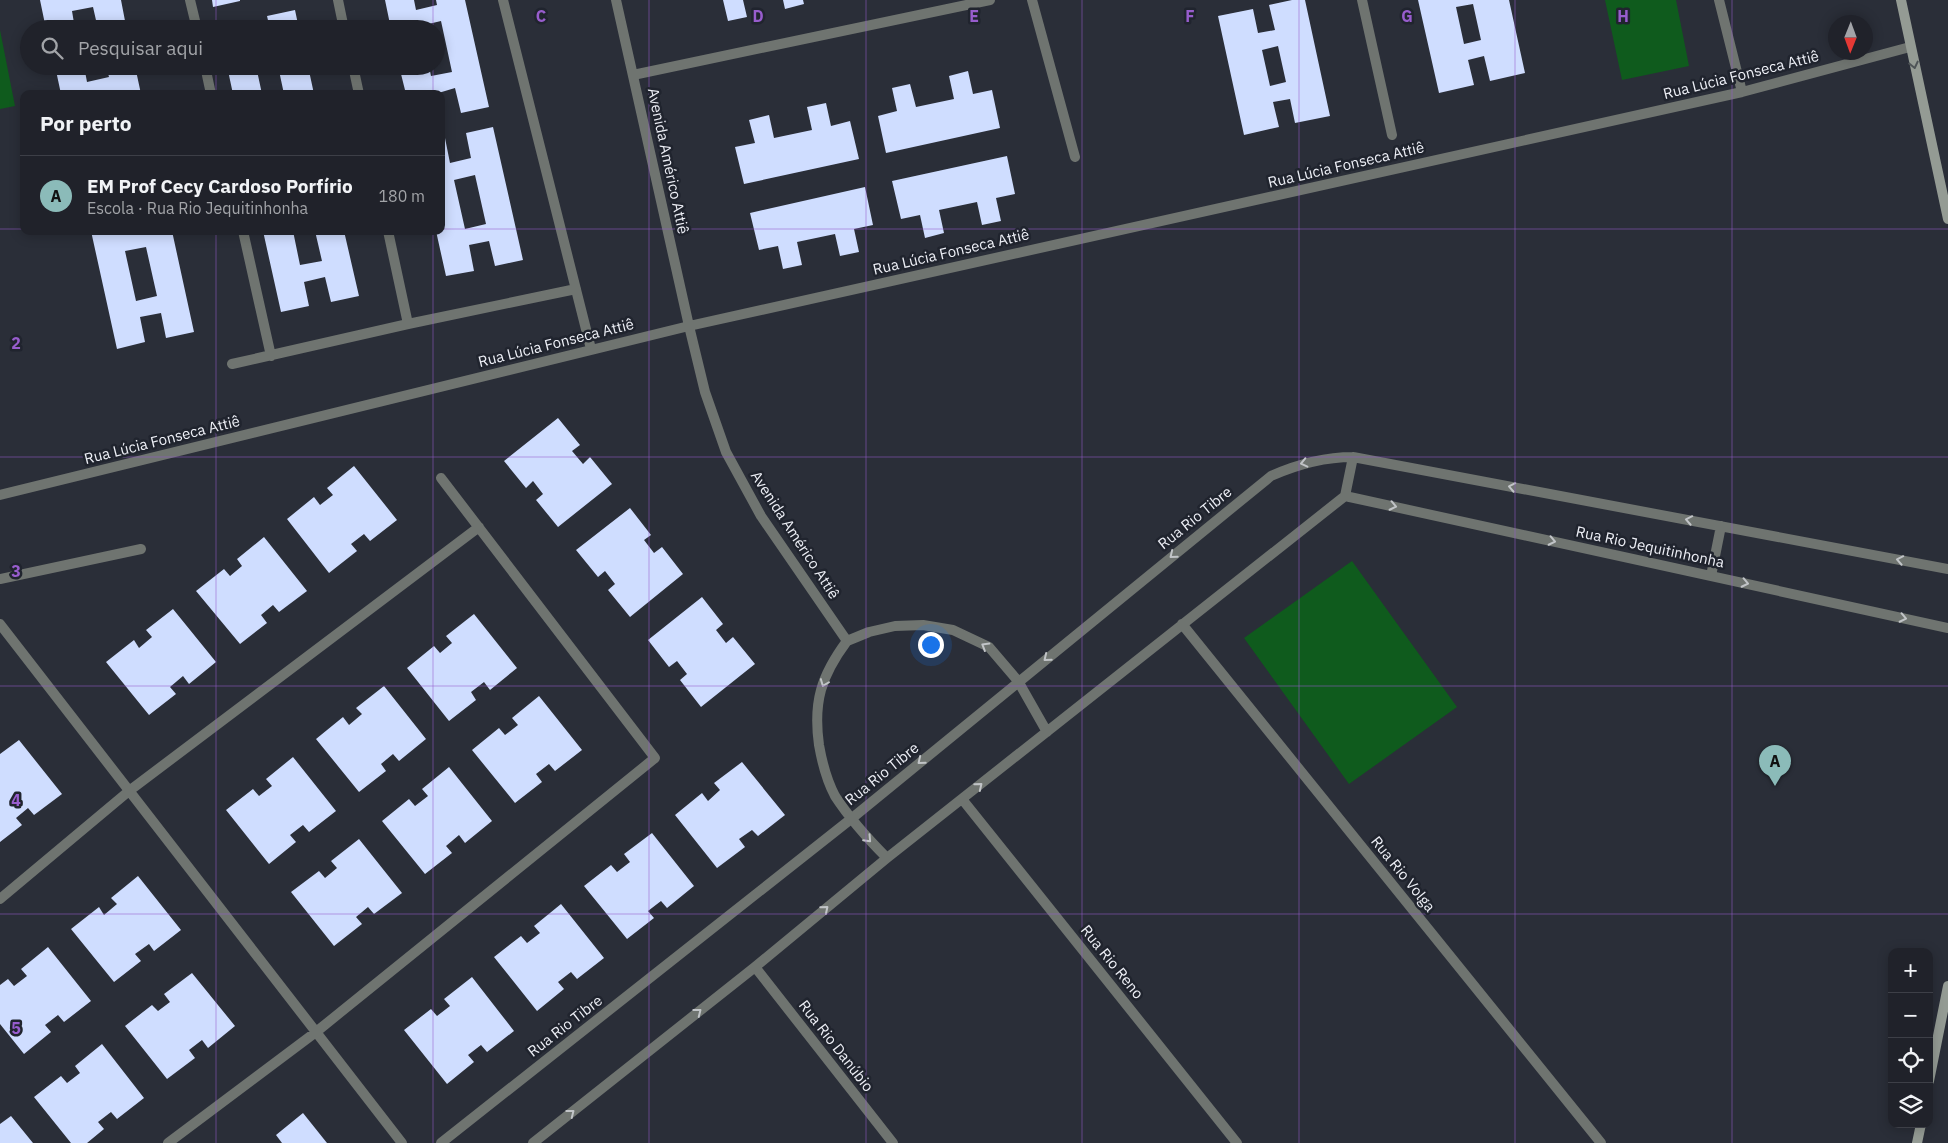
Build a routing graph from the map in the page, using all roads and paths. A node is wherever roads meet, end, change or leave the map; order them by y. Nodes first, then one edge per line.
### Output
1 (190, 0) edge
2 (338, 0) edge
3 (504, 0) edge
4 (616, 0) edge
5 (990, 0) edge
6 (1032, 0) edge
7 (1362, 0) edge
8 (1719, 0) edge
9 (1901, 0) edge
10 (195, 20) edge
11 (342, 20) edge
12 (1910, 47) junction
13 (207, 75) edge
14 (354, 75) edge
15 (633, 75) junction
16 (211, 90) edge
17 (357, 90) edge
18 (1742, 92) junction
19 (1392, 136) dead end
20 (1075, 156) dead end
21 (1948, 219) edge
22 (244, 235) edge
23 (389, 235) edge
24 (576, 289) junction
25 (408, 324) junction
26 (689, 326) junction
27 (591, 349) junction
28 (271, 356) junction
29 (232, 364) dead end
30 (1352, 457) junction
31 (441, 478) dead end
32 (0, 495) edge
33 (1345, 496) junction
34 (1721, 526) junction
35 (479, 527) junction
36 (140, 549) dead end
37 (1948, 569) edge
38 (1711, 576) junction
39 (0, 579) edge
40 (0, 624) edge
41 (1182, 624) junction
42 (1948, 628) edge
43 (847, 641) junction
44 (1018, 681) junction
45 (1047, 732) junction
46 (129, 791) junction
47 (962, 799) junction
48 (851, 819) junction
49 (887, 858) junction
50 (0, 899) edge
51 (755, 967) junction
52 (1948, 986) edge
53 (316, 1032) junction
54 (1933, 1061) edge
55 (1920, 1128) edge
56 (168, 1143) edge
57 (402, 1143) edge
58 (441, 1143) edge
59 (533, 1143) edge
60 (893, 1143) edge
61 (1238, 1143) edge
62 (1601, 1143) edge
63 (1917, 1143) edge

1 - 10 street
2 - 11 street
3 - 24 street
4 - 15 street, Avenida Américo Attiê
5 - 15 street
6 - 20 street
7 - 19 street
8 - 18 street
9 - 12 main road
12 - 18 street, Rua Lúcia Fonseca Attiê
12 -> 21 main road
13 - 16 street
14 - 17 street
15 - 26 street, Avenida Américo Attiê
18 - 26 street, Rua Lúcia Fonseca Attiê
22 - 28 street
23 - 25 street
24 - 25 street
24 - 27 street
25 - 28 street
26 - 27 street, Rua Lúcia Fonseca Attiê
26 - 43 street, Avenida Américo Attiê
27 - 32 street, Rua Lúcia Fonseca Attiê
28 - 29 street
30 - 33 street
34 -> 30 street
30 -> 44 street, Rua Rio Tibre
31 - 35 street
33 -> 38 street, Rua Rio Jequitinhonha
33 - 41 street
37 -> 34 street
34 - 38 street
35 - 46 street
35 - 53 street
36 - 39 street
38 -> 42 street, Rua Rio Jequitinhonha
40 - 46 street
41 - 45 street
41 - 62 street, Rua Rio Volga
44 -> 43 street
43 -> 48 street
44 - 45 street
44 -> 48 street, Rua Rio Tibre
47 -> 45 street
46 - 50 street
46 - 53 street
47 - 49 street
47 - 61 street, Rua Rio Reno
48 -> 49 street
48 - 58 street, Rua Rio Tibre
51 -> 49 street
59 -> 51 street
51 - 60 street, Rua Rio Danúbio
52 - 54 main road
53 - 56 street
53 - 57 street
55 - 63 main road

